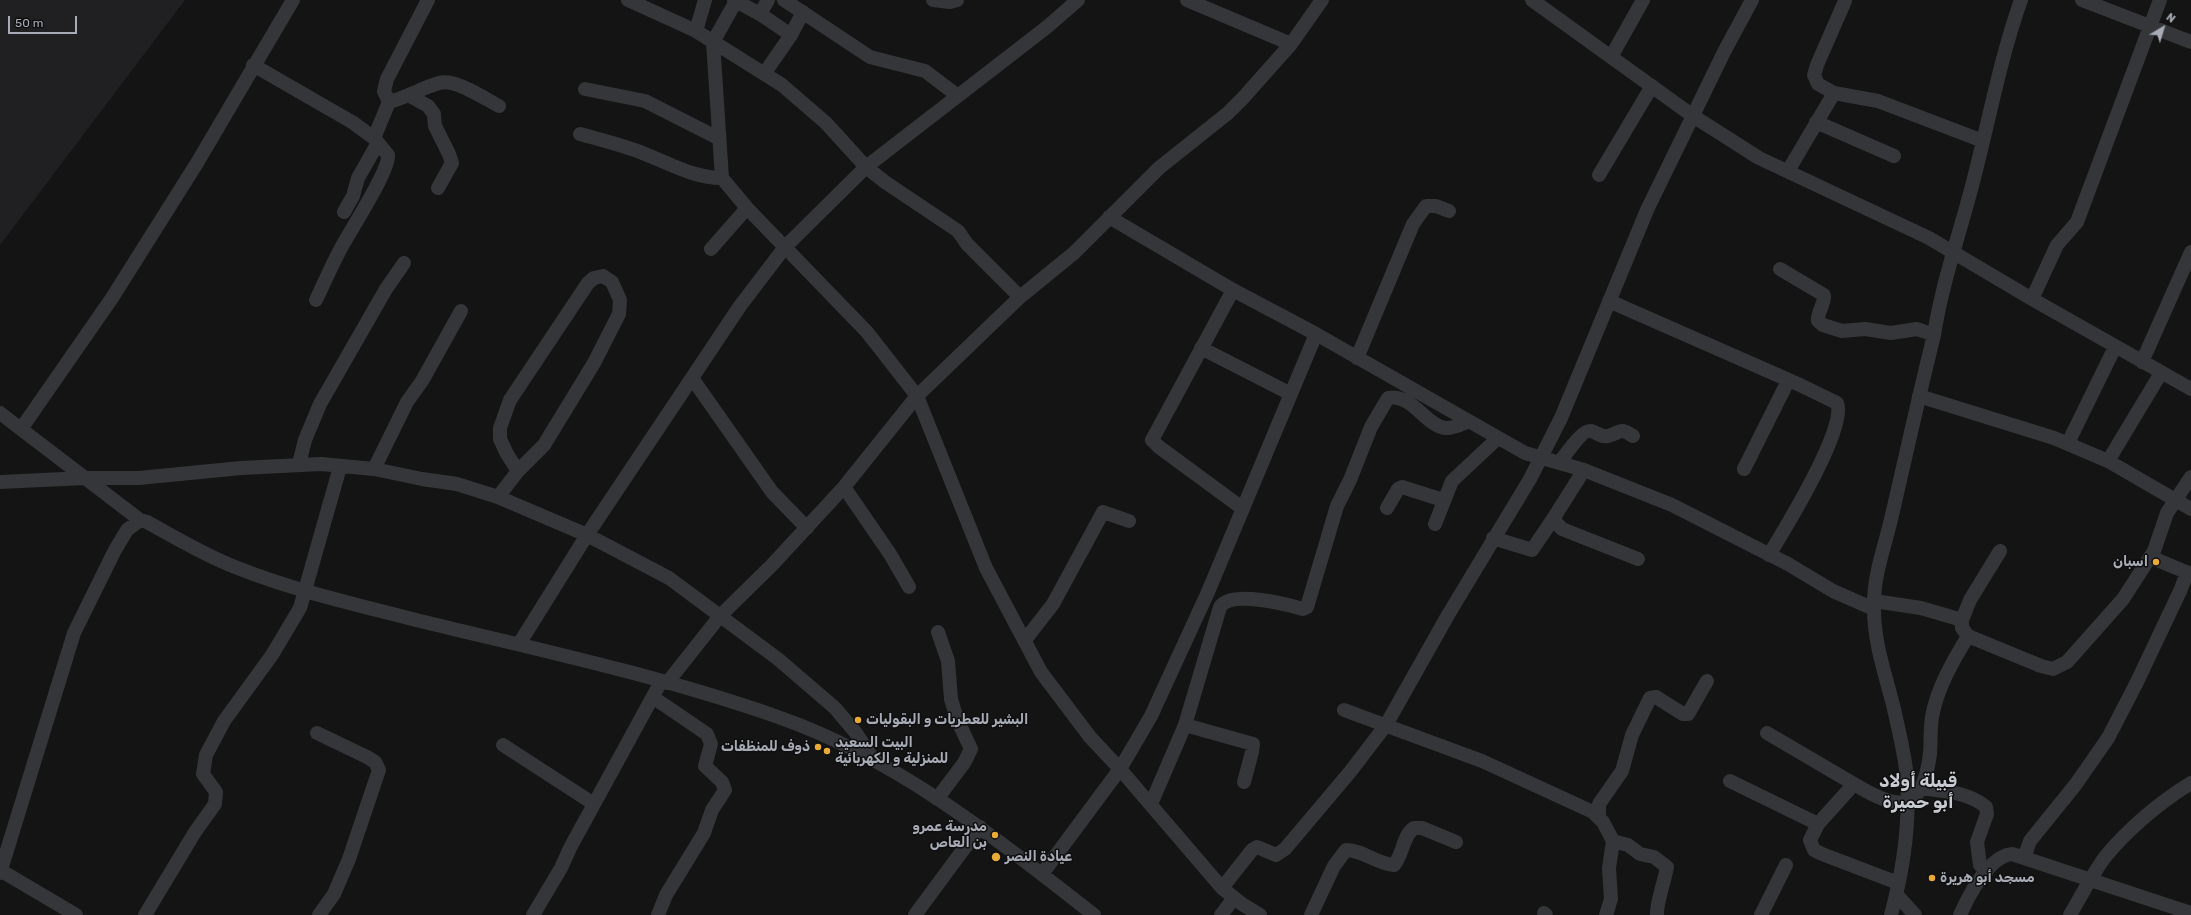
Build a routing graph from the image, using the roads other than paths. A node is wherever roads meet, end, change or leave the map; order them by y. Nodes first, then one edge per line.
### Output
1 (293, 0) edge
2 (428, 0) edge
3 (628, 0) edge
4 (705, 0) edge
5 (768, 0) edge
6 (933, 0) edge
7 (957, 0) edge
8 (1078, 0) edge
9 (1187, 0) edge
10 (1322, 0) edge
11 (1532, 0) edge
12 (1643, 0) edge
13 (1752, 0) edge
14 (2021, 0) edge
15 (2082, 0) edge
16 (2160, 0) edge
17 (735, 1) edge
18 (1845, 1) dead end
19 (796, 5) edge
20 (760, 14) junction
21 (2149, 27) junction
22 (696, 31) junction
23 (791, 35) junction
24 (713, 42) junction
25 (2191, 42) edge
26 (1291, 44) junction
27 (1611, 58) junction
28 (254, 65) junction
29 (764, 74) junction
30 (1652, 86) junction
31 (585, 89) dead end
32 (1834, 93) junction
33 (410, 96) junction
34 (958, 96) junction
35 (389, 102) junction
36 (499, 106) dead end
37 (1693, 116) junction
38 (1816, 122) junction
39 (580, 134) dead end
40 (718, 138) junction
41 (376, 141) junction
42 (1983, 141) junction
43 (1894, 156) dead end
44 (866, 166) junction
45 (1788, 171) junction
46 (1599, 175) dead end
47 (722, 178) junction
48 (438, 188) dead end
49 (747, 208) junction
50 (1449, 211) dead end
51 (344, 212) dead end
52 (1109, 217) junction
53 (785, 247) junction
54 (712, 249) dead end
55 (1952, 251) junction
56 (2191, 252) edge
57 (404, 263) dead end
58 (1780, 269) dead end
59 (1233, 290) junction
60 (1020, 296) junction
61 (2032, 299) junction
62 (316, 300) dead end
63 (1609, 301) junction
64 (461, 311) dead end
65 (1316, 334) junction
66 (1934, 335) junction
67 (2115, 347) junction
68 (1201, 348) junction
69 (1357, 358) junction
70 (2142, 362) junction
71 (2162, 373) junction
72 (692, 378) junction
73 (1788, 381) junction
74 (2191, 389) edge
75 (1291, 394) junction
76 (917, 396) junction
77 (1918, 396) junction
78 (0, 413) edge
79 (1469, 422) junction
80 (21, 429) junction
81 (1633, 436) dead end
82 (1498, 438) junction
83 (2068, 443) junction
84 (1540, 459) junction
85 (2108, 461) junction
86 (1559, 463) junction
87 (299, 464) junction
88 (340, 467) junction
89 (374, 469) junction
90 (1744, 469) dead end
91 (1584, 470) junction
92 (518, 471) junction
93 (2191, 476) edge
94 (85, 478) junction
95 (0, 482) edge
96 (844, 487) junction
97 (498, 497) junction
98 (1443, 500) junction
99 (2176, 500) junction
100 (1242, 508) junction
101 (1387, 508) dead end
102 (2191, 509) edge
103 (1553, 519) junction
104 (140, 520) junction
105 (1129, 521) dead end
106 (1436, 524) dead end
107 (807, 528) junction
108 (587, 534) junction
109 (1493, 538) junction
110 (2000, 550) dead end
111 (1769, 555) junction
112 (2150, 557) junction
113 (1638, 559) dead end
114 (2189, 573) edge
115 (909, 587) dead end
116 (305, 592) junction
117 (1874, 605) junction
118 (720, 616) junction
119 (1962, 620) junction
120 (938, 632) dead end
121 (1968, 636) junction
122 (1024, 640) junction
123 (519, 644) junction
124 (1707, 680) dead end
125 (664, 682) junction
126 (654, 698) junction
127 (1344, 710) dead end
128 (1185, 725) junction
129 (1386, 725) junction
130 (1767, 733) dead end
131 (317, 734) dead end
132 (502, 745) dead end
133 (875, 761) junction
134 (1120, 769) junction
135 (1730, 781) dead end
136 (1244, 782) dead end
137 (2191, 783) edge
138 (1854, 784) junction
139 (1921, 788) junction
140 (937, 799) junction
141 (1908, 802) junction
142 (594, 804) junction
143 (1151, 804) junction
144 (1599, 818) junction
145 (1818, 824) junction
146 (980, 827) junction
147 (1613, 841) junction
148 (1456, 842) dead end
149 (2027, 859) junction
150 (1786, 865) dead end
151 (0, 871) edge
152 (1987, 871) junction
153 (1042, 874) junction
154 (2090, 881) junction
155 (1222, 888) junction
156 (1897, 888) junction
157 (1234, 898) junction
158 (2191, 913) edge
159 (660, 914) edge
160 (76, 915) edge
161 (145, 915) edge
162 (319, 915) edge
163 (533, 915) edge
164 (915, 915) edge
165 (1094, 915) edge
166 (1221, 915) edge
167 (1260, 915) edge
168 (1310, 915) edge
169 (1606, 915) edge
170 (1657, 915) edge
171 (1761, 915) edge
172 (1891, 915) edge
173 (1916, 915) edge
174 (1960, 915) edge
175 (2070, 915) edge

1 - 28 street
2 - 35 street
3 - 22 street
4 - 22 street
5 - 20 street
6 - 7 street
8 - 34 street
9 - 26 street
10 - 26 street
11 - 27 street
12 - 27 street
13 - 37 street
14 - 42 street
15 - 21 street
16 - 21 street
17 - 20 street
17 - 24 street
18 - 32 street
19 - 23 street
19 - 34 street
20 - 23 street
21 - 25 street
21 - 61 street
22 - 24 street
23 - 29 street
24 - 29 street
24 - 40 street
26 - 52 street
27 - 30 street
28 - 41 street
28 - 80 street
29 - 44 street
30 - 37 street
30 - 46 street
31 - 40 street
32 - 38 street
32 - 42 street
33 - 35 street
33 - 36 street
33 - 48 street
34 - 44 street
35 - 41 street
37 - 45 street
37 - 63 street
38 - 43 street
38 - 45 street
39 - 47 street
40 - 47 street
41 - 51 street
41 - 62 street
42 - 55 street
44 - 53 street
44 - 60 street
45 - 55 street
47 - 49 street
49 - 53 street
49 - 54 street
50 - 69 street
52 - 59 street
52 - 60 street
53 - 72 street
53 - 76 street
55 - 61 street
55 - 66 street
56 - 70 street
57 - 87 street
58 - 66 street
59 - 65 street
59 - 68 street
60 - 76 street
61 - 67 street
63 - 73 street
63 - 84 street
64 - 89 street
65 - 69 street
65 - 75 street
66 - 77 street
67 - 70 street
67 - 83 street
68 - 75 street
68 - 100 street
69 - 79 street
70 - 71 street
71 - 74 street
71 - 85 street
72 - 107 street
72 - 108 street
73 - 90 street
73 - 111 street
75 - 100 street
76 - 96 street
76 - 122 street
77 - 83 street
77 - 117 street
78 - 80 street
79 - 82 street
79 - 128 street
80 - 94 street
81 - 86 street
82 - 84 street
82 - 98 street
83 - 85 street
84 - 86 street
84 - 109 street
85 - 99 street
86 - 91 street
87 - 88 street
87 - 94 street
88 - 89 street
88 - 116 street
89 - 97 street
91 - 103 street
91 - 111 street
92 - 92 street
92 - 97 street
93 - 99 street
94 - 95 street
94 - 104 street
96 - 107 street
96 - 115 street
97 - 108 street
98 - 101 street
98 - 106 street
99 - 102 street
99 - 112 street
100 - 134 street
103 - 109 street
103 - 113 street
104 - 116 street
104 - 151 street
105 - 122 street
107 - 118 street
108 - 118 street
108 - 123 street
109 - 129 street
110 - 119 street
111 - 117 street
112 - 114 street
112 - 121 street
114 - 149 street
116 - 123 street
116 - 161 street
117 - 119 street
117 - 141 street
118 - 125 street
118 - 133 street
119 - 121 street
120 - 140 street
121 - 139 street
122 - 134 street
123 - 125 street
124 - 144 street
125 - 126 street
125 - 133 street
126 - 142 street
126 - 159 street
127 - 129 street
128 - 136 street
128 - 143 street
129 - 144 street
129 - 155 street
130 - 138 street
131 - 162 street
132 - 142 street
133 - 140 street
134 - 143 street
134 - 153 street
135 - 145 street
137 - 154 street
138 - 141 street
138 - 145 street
139 - 141 street
139 - 152 street
140 - 146 street
141 - 156 street
142 - 163 street
143 - 155 street
144 - 147 street
145 - 156 street
146 - 153 street
146 - 164 street
147 - 169 street
147 - 170 street
148 - 168 street
149 - 152 street
149 - 154 street
150 - 171 street
151 - 160 street
152 - 174 street
153 - 165 street
154 - 158 street
154 - 175 street
155 - 157 street
156 - 172 street
156 - 173 street
157 - 166 street
157 - 167 street

